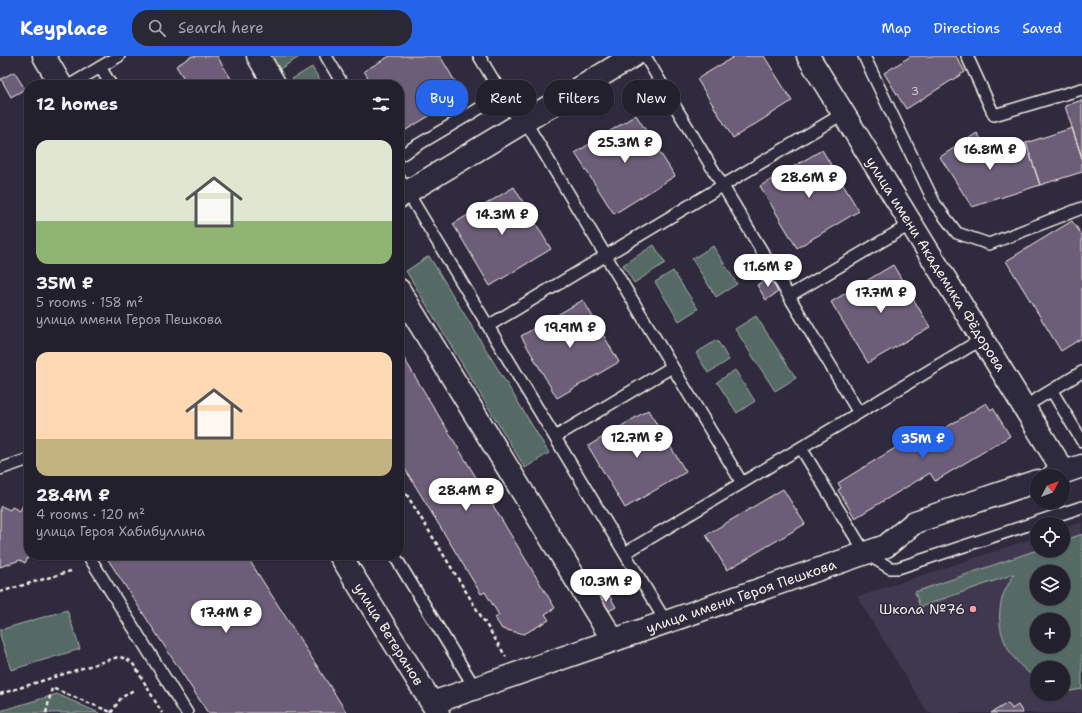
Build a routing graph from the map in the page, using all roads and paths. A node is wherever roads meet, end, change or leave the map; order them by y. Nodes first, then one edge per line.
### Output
1 (34, 56) edge
2 (44, 56) edge
3 (119, 56) edge
4 (258, 56) edge
5 (479, 56) edge
6 (633, 56) edge
7 (645, 56) edge
8 (808, 56) edge
9 (864, 56) edge
10 (967, 56) edge
11 (331, 58) edge
12 (100, 67) junction
13 (49, 80) edge
14 (58, 80) edge
15 (78, 80) edge
16 (108, 80) edge
17 (272, 80) edge
18 (341, 80) edge
19 (493, 80) edge
20 (1082, 89) edge
21 (476, 110) edge
22 (844, 113) junction
23 (517, 116) edge
24 (522, 123) junction
25 (404, 153) edge
26 (723, 186) junction
27 (404, 188) edge
28 (404, 192) edge
29 (1082, 208) edge
30 (911, 224) junction
31 (606, 256) junction
32 (789, 296) junction
33 (404, 298) edge
34 (488, 326) junction
35 (982, 340) junction
36 (672, 367) junction
37 (1082, 372) edge
38 (1052, 391) junction
39 (1024, 408) junction
40 (859, 413) junction
41 (554, 437) junction
42 (1082, 441) edge
43 (800, 448) junction
44 (24, 461) edge
45 (0, 469) edge
46 (1064, 469) edge
47 (742, 483) junction
48 (1030, 484) edge
49 (404, 490) edge
50 (1082, 507) edge
51 (625, 554) junction
52 (865, 554) junction
53 (91, 560) edge
54 (343, 560) edge
55 (352, 560) edge
56 (397, 560) edge
57 (71, 571) dead end
58 (0, 592) edge
59 (666, 622) junction
60 (613, 640) junction
61 (516, 674) junction
62 (475, 688) junction
63 (135, 689) dead end
64 (0, 694) edge
65 (441, 709) edge
66 (111, 712) edge
67 (46, 713) edge
68 (162, 713) edge
69 (187, 713) edge

1 - 13 street
2 - 14 street
3 - 12 lane
4 - 17 street
5 - 19 lane
6 - 24 street
7 - 26 lane
8 - 22 street, улица имени Академика Фёдорова
9 - 29 lane
10 - 20 lane
11 - 18 lane
12 - 15 lane
12 - 16 lane
21 - 25 lane
22 - 26 lane
22 - 30 street, улица имени Академика Фёдорова
23 - 24 lane
24 - 27 street
24 - 31 lane
26 - 31 lane
26 - 32 lane
28 - 34 lane
30 - 32 lane
30 - 35 street, улица имени Академика Фёдорова
31 - 34 lane
31 - 36 lane
32 - 40 lane
33 - 60 street
34 - 41 lane
35 - 39 street, улица имени Академика Фёдорова
35 - 40 lane
36 - 41 lane
36 - 47 lane
37 - 38 lane
38 - 39 lane
38 - 42 lane
39 - 46 street, улица имени Академика Фёдорова
40 - 43 lane
41 - 51 lane
43 - 47 lane
43 - 52 lane
44 - 45 lane
47 - 51 lane
48 - 52 street, улица имени Героя Пешкова
49 - 61 path
50 - 52 lane
51 - 59 lane
52 - 59 street, улица имени Героя Пешкова
53 - 69 lane
54 - 65 street, улица Ветеранов
55 - 65 street, улица Ветеранов
56 - 62 lane
57 - 58 path
59 - 60 street, улица имени Героя Пешкова
60 - 61 street, улица имени Героя Пешкова
61 - 62 street, улица имени Героя Пешкова
62 - 65 street, улица имени Героя Пешкова
63 - 66 path
64 - 68 path
66 - 67 path

